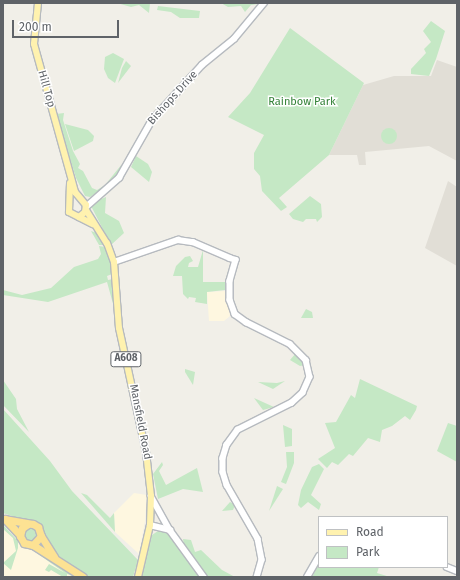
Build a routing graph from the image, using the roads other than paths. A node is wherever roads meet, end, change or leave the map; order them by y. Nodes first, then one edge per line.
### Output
1 (38, 3) edge
2 (264, 3) edge
3 (70, 174) junction
4 (81, 200) junction
5 (92, 200) junction
6 (70, 203) junction
7 (86, 208) junction
8 (79, 217) junction
9 (94, 225) junction
10 (114, 262) junction
11 (151, 496) junction
12 (4, 518) edge
13 (28, 524) junction
14 (150, 525) junction
15 (170, 530) junction
16 (20, 535) junction
17 (41, 536) junction
18 (33, 545) junction
19 (54, 557) junction
20 (318, 558) edge
21 (83, 577) edge
22 (138, 577) edge
23 (204, 577) edge
24 (257, 577) edge
25 (307, 577) edge

1 - 3 main road, Hill Top
2 - 5 street, Bishops Drive
3 - 4 main road
3 - 6 main road
4 - 5 street
4 - 6 main road
4 - 7 main road
5 - 7 street, Bishops Drive
6 - 8 main road
7 - 8 main road
7 - 9 main road, A608
8 - 9 main road, A608
9 - 10 main road, Mansfield Road / A608
10 - 11 main road, Mansfield Road / A608
10 - 24 street
11 - 14 main road, Mansfield Road / A608
11 - 15 street
12 - 13 highway
12 - 16 highway
13 - 16 highway
13 - 17 highway
14 - 15 street
14 - 22 main road, Mansfield Road / A608
15 - 23 street
16 - 18 highway
17 - 18 highway
17 - 19 highway
18 - 19 highway
19 - 21 highway
20 - 25 street

